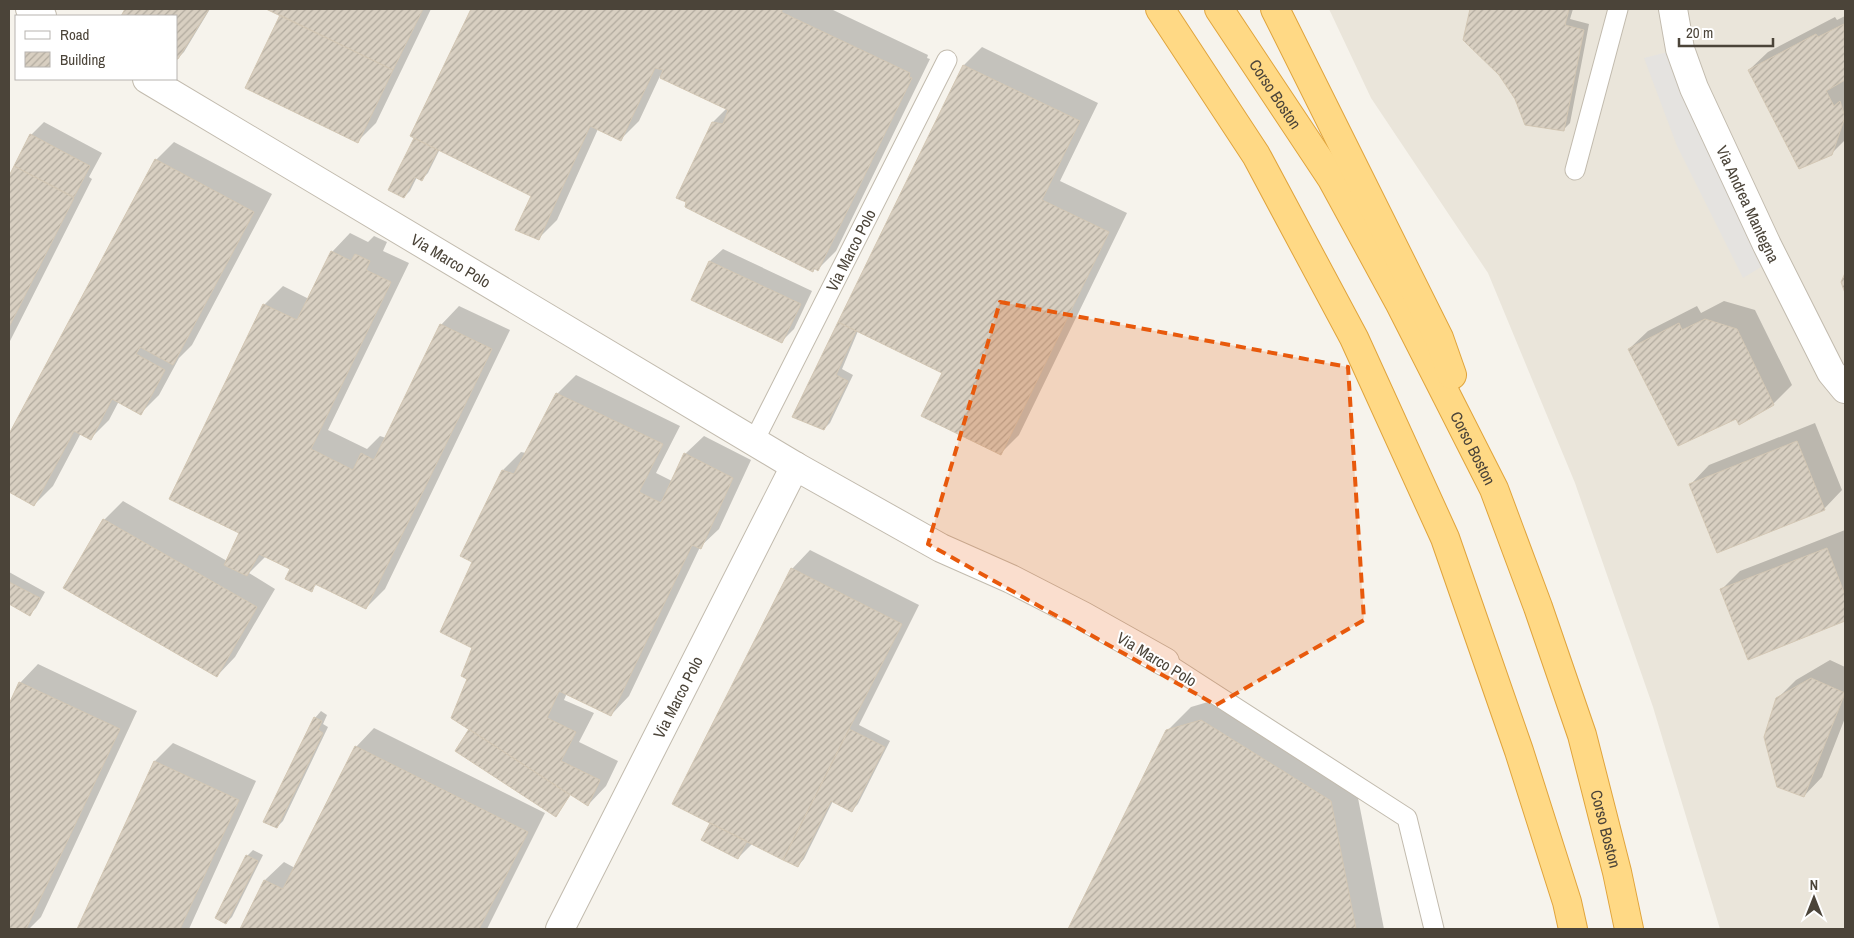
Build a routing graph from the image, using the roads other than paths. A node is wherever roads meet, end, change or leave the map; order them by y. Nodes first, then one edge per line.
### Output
1 (1160, 9) edge
2 (1219, 9) edge
3 (1275, 9) edge
4 (1618, 9) edge
5 (1672, 9) edge
6 (947, 60) dead end
7 (149, 80) edge
8 (1575, 170) dead end
9 (1845, 389) edge
10 (754, 441) junction
11 (795, 466) junction
12 (1494, 490) junction
13 (1165, 662) joint
14 (560, 929) edge
15 (1434, 929) edge
16 (1573, 929) edge
17 (1629, 929) edge

1 - 16 highway
2 - 12 highway, Corso Boston
3 - 12 highway
4 - 8 lane
5 - 9 street, Via Andrea Mantegna
6 - 10 lane, Via Marco Polo
7 - 10 street, Via Marco Polo
10 - 11 street, Via Marco Polo
11 - 13 street, Via Marco Polo
11 - 14 street, Via Marco Polo
12 - 17 highway, Corso Boston
13 - 15 lane, Via Marco Polo

